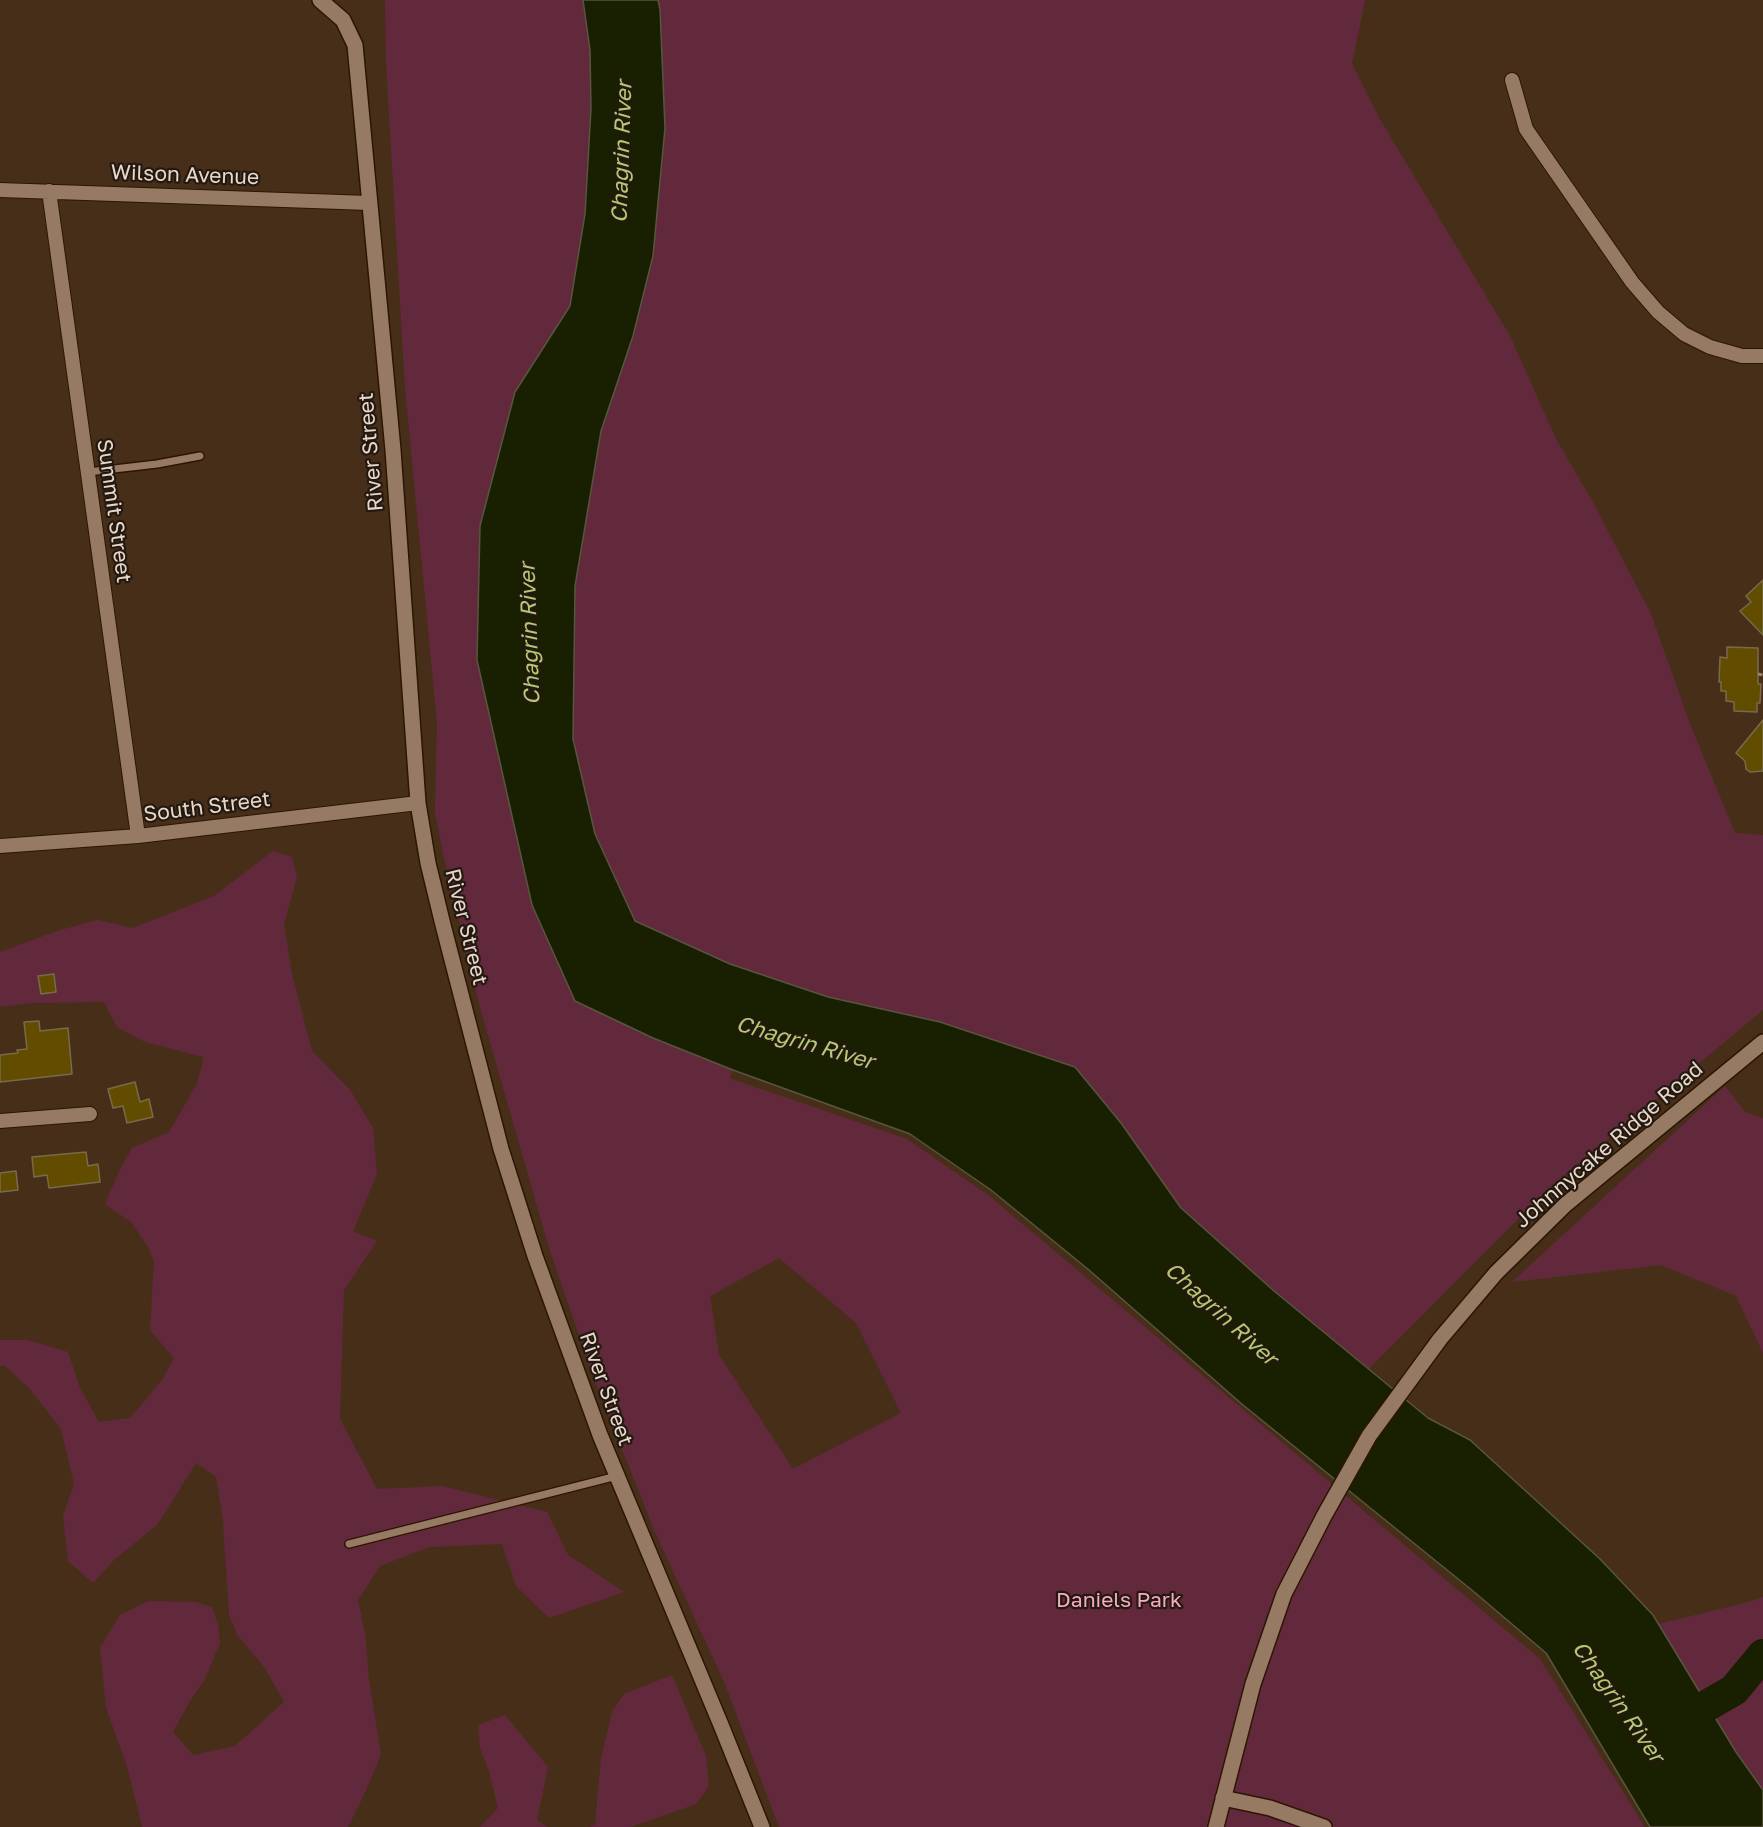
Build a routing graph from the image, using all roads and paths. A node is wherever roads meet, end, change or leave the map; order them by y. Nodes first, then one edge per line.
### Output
1 (320, 0) edge
2 (1512, 80) dead end
3 (0, 190) edge
4 (49, 191) junction
5 (369, 203) junction
6 (1763, 356) edge
7 (200, 456) dead end
8 (88, 472) junction
9 (1758, 674) dead end
10 (1763, 675) edge
11 (418, 803) junction
12 (138, 836) junction
13 (0, 846) edge
14 (1763, 1042) edge
15 (90, 1114) dead end
16 (0, 1121) edge
17 (617, 1476) junction
18 (349, 1544) dead end
19 (1223, 1798) junction
20 (762, 1827) edge
21 (1216, 1827) edge
22 (1324, 1827) edge

1 - 5 main road, River Street
2 - 6 street
3 - 4 street, Wilson Avenue
4 - 5 street, Wilson Avenue
4 - 8 street, Summit Street
5 - 11 main road, River Street
7 - 8 lane
8 - 12 street, Summit Street
9 - 10 path
11 - 12 street, South Street
11 - 17 main road, River Street
12 - 13 street, South Street
14 - 19 main road, Johnnycake Ridge Road
15 - 16 street
17 - 18 lane
17 - 20 main road, River Street
19 - 21 main road, Johnnycake Ridge Road
19 - 22 main road

